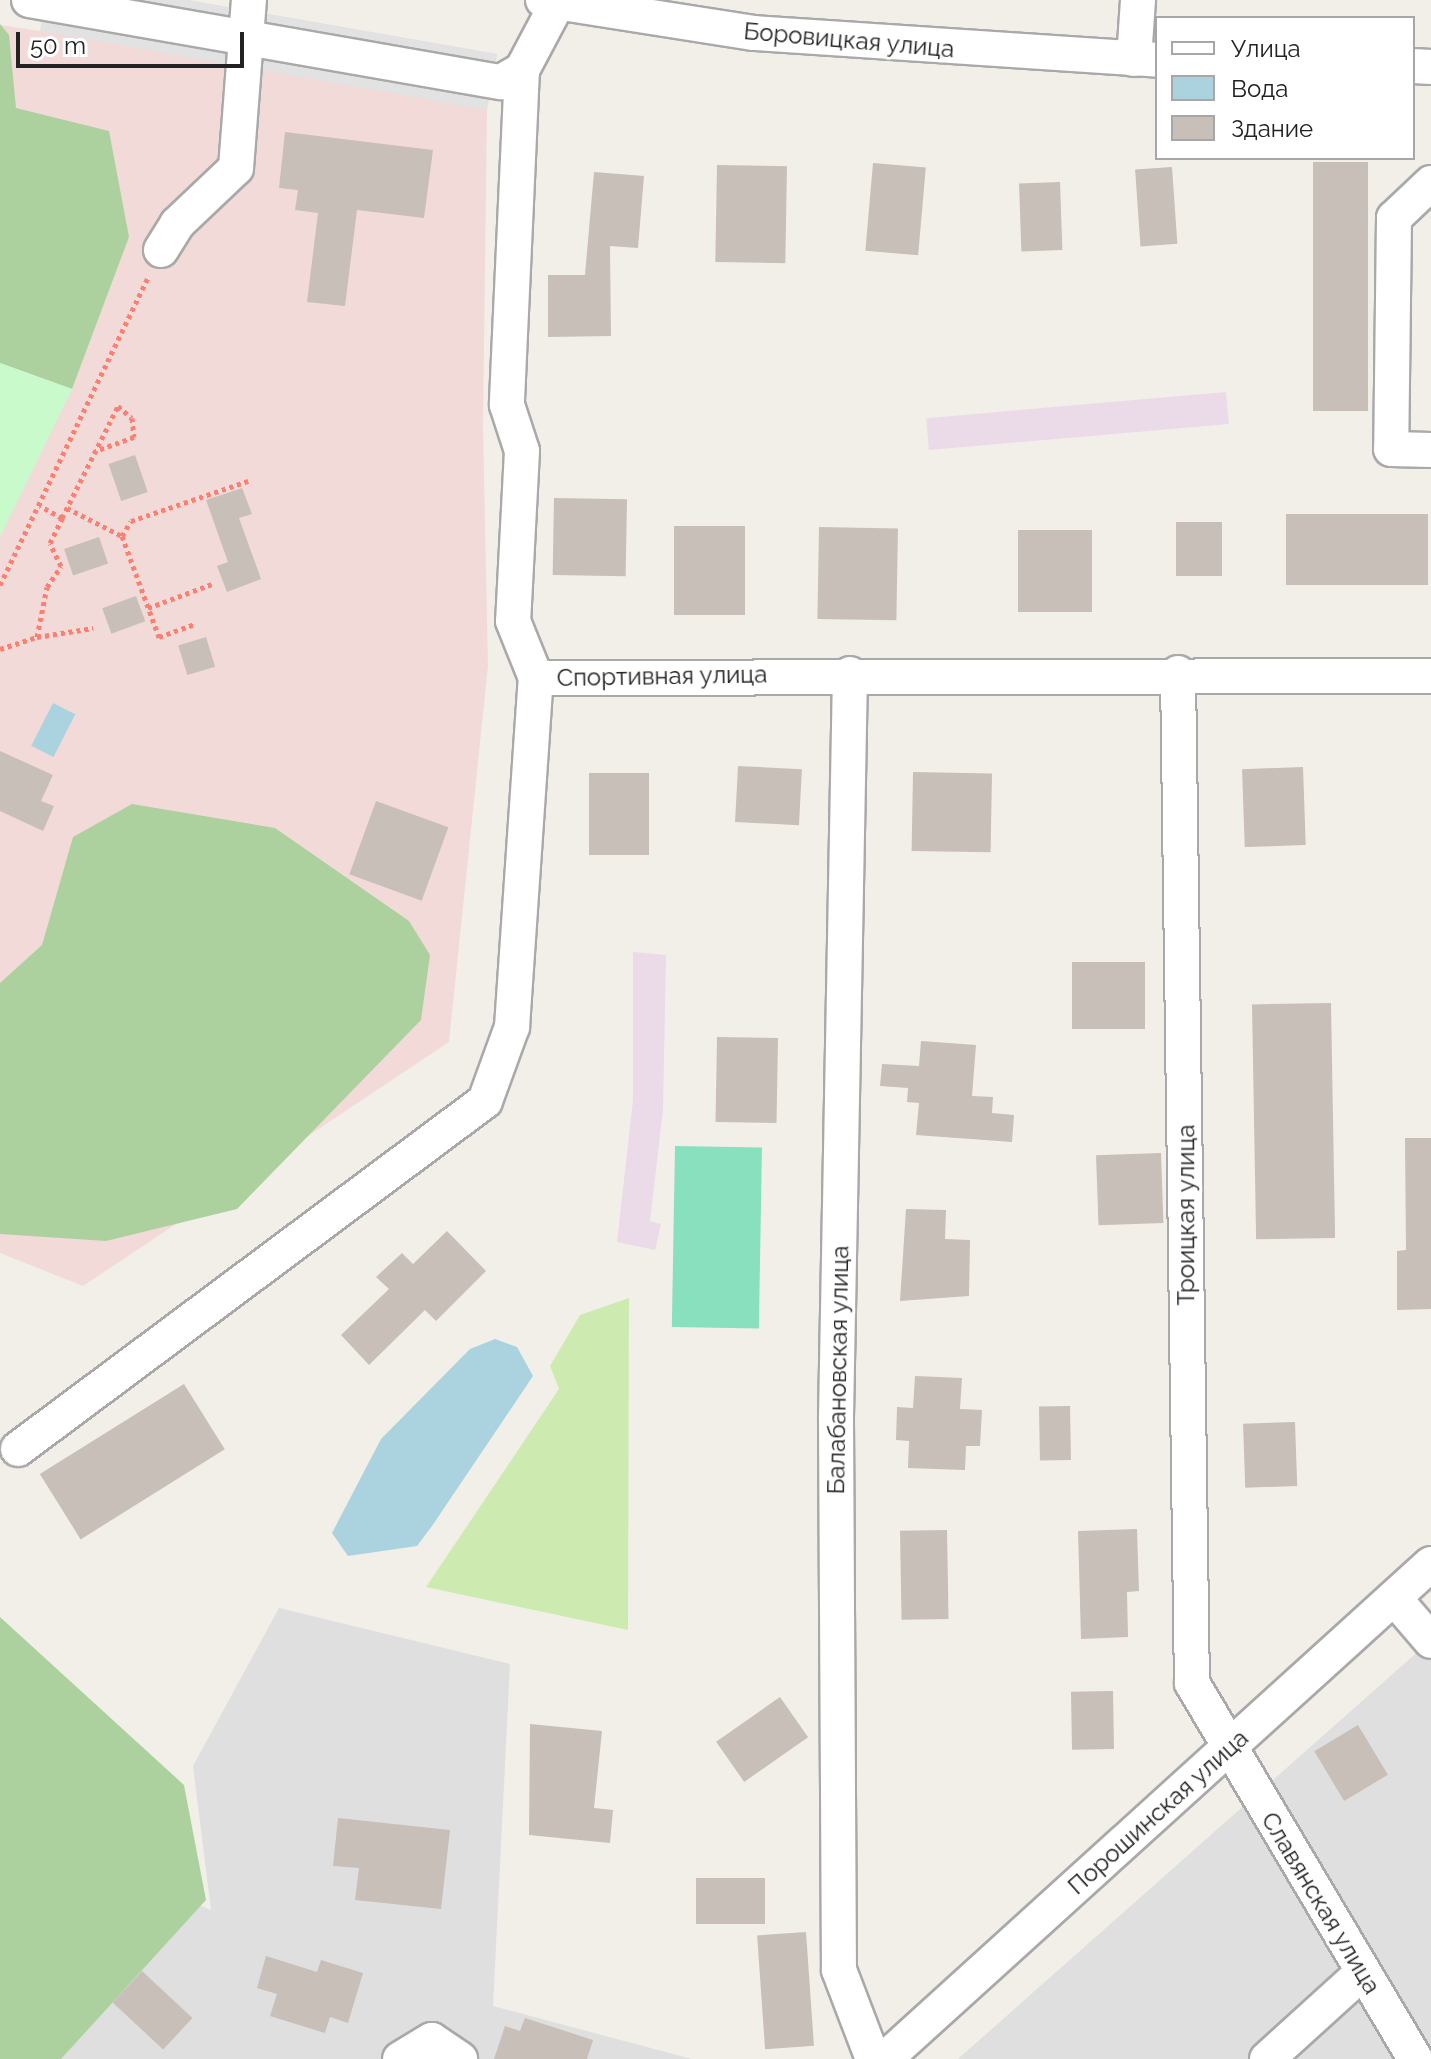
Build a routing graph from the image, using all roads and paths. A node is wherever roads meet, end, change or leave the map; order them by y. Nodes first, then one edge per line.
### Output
1 (29, 0) edge
2 (249, 0) edge
3 (1138, 0) edge
4 (551, 1) edge
5 (246, 37) junction
6 (1146, 60) edge
7 (522, 70) junction
8 (1431, 183) edge
9 (161, 250) joint
10 (1431, 450) edge
11 (95, 451) junction
12 (248, 481) dead end
13 (40, 506) junction
14 (67, 508) junction
15 (62, 518) junction
16 (122, 536) junction
17 (212, 584) dead end
18 (0, 585) edge
19 (148, 608) junction
20 (194, 624) dead end
21 (93, 628) dead end
22 (37, 637) junction
23 (0, 649) edge
24 (1178, 673) junction
25 (850, 674) junction
26 (1431, 676) edge
27 (536, 678) junction
28 (18, 1449) dead end
29 (1431, 1564) edge
30 (1395, 1599) junction
31 (1431, 1641) edge
32 (1228, 1747) junction
33 (1362, 1973) junction
34 (400, 2059) edge
35 (460, 2059) edge
36 (873, 2059) edge
37 (885, 2059) edge
38 (1267, 2059) edge
39 (1415, 2059) edge

1 - 5 street
2 - 5 street
3 - 6 street
4 - 6 street, Боровицкая улица
4 - 7 street, Спортивная улица
5 - 7 street
5 - 9 street
7 - 27 street, Спортивная улица
8 - 10 street
9 - 13 path
11 - 11 path
11 - 14 path
12 - 16 path
13 - 15 path
13 - 18 path
14 - 15 path
14 - 16 path
15 - 22 path
16 - 19 path
17 - 19 path
19 - 20 path
21 - 22 path
22 - 23 path
24 - 25 street, Спортивная улица
24 - 26 street, Спортивная улица
24 - 32 street, Троицкая улица
25 - 27 street, Спортивная улица
25 - 36 street, Балабановская улица
27 - 28 street
29 - 30 street, Порошинская улица
30 - 31 street
30 - 32 street, Порошинская улица
32 - 33 street, Славянская улица
32 - 37 street, Порошинская улица
33 - 38 street
33 - 39 street, Славянская улица
34 - 35 street

